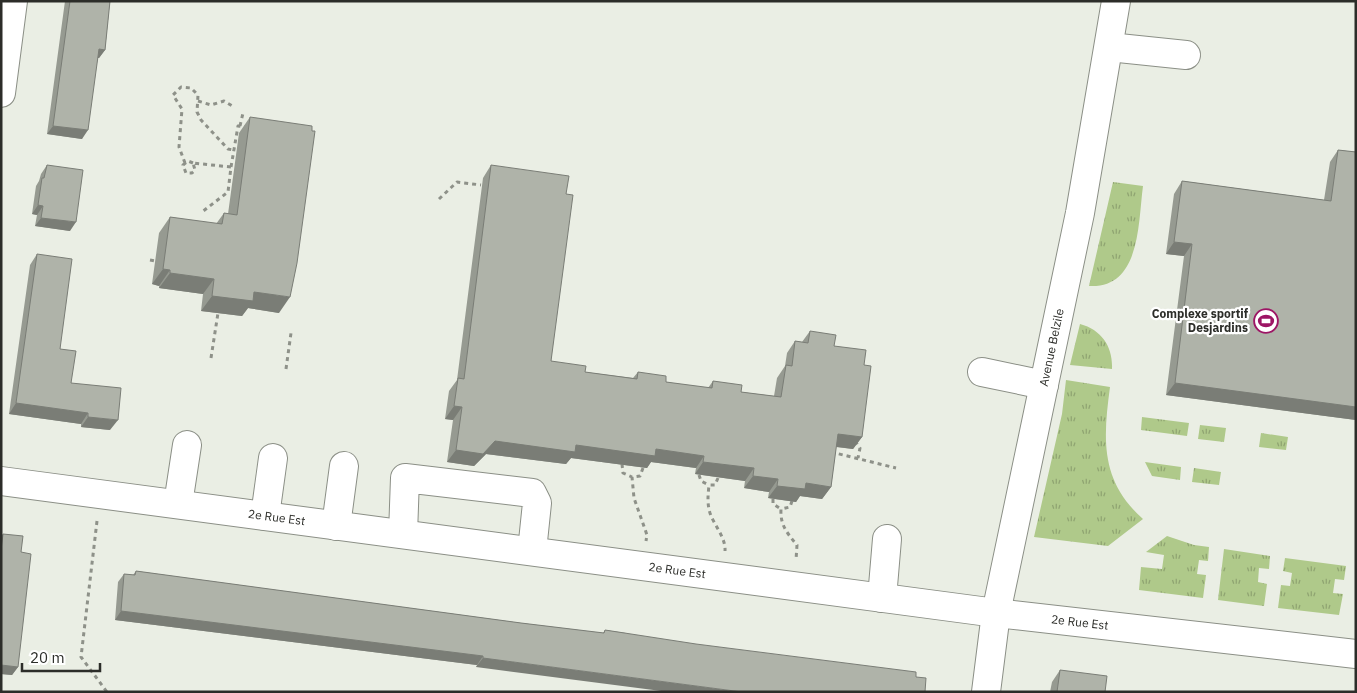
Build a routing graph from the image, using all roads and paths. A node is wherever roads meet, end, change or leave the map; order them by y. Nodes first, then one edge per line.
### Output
1 (13, 1) edge
2 (1116, 1) edge
3 (1109, 47) junction
4 (1186, 55) dead end
5 (1, 93) edge
6 (198, 101) junction
7 (234, 107) dead end
8 (243, 113) dead end
9 (240, 126) junction
10 (250, 128) edge
11 (234, 150) junction
12 (185, 163) junction
13 (193, 163) junction
14 (231, 167) junction
15 (481, 185) dead end
16 (439, 198) dead end
17 (202, 212) dead end
18 (150, 260) dead end
19 (155, 261) dead end
20 (218, 313) edge
21 (291, 333) dead end
22 (211, 358) dead end
23 (286, 369) dead end
24 (982, 372) dead end
25 (1044, 385) junction
26 (854, 440) edge
27 (187, 445) dead end
28 (829, 452) edge
29 (273, 458) dead end
30 (858, 458) junction
31 (622, 464) edge
32 (344, 466) dead end
33 (643, 468) edge
34 (896, 468) dead end
35 (699, 475) dead end
36 (632, 477) junction
37 (718, 478) edge
38 (1, 481) edge
39 (709, 485) junction
40 (99, 495) junction
41 (773, 499) dead end
42 (792, 501) edge
43 (178, 504) junction
44 (781, 509) junction
45 (265, 516) junction
46 (336, 526) junction
47 (403, 534) junction
48 (887, 539) dead end
49 (532, 551) junction
50 (643, 566) junction
51 (722, 576) junction
52 (794, 586) junction
53 (882, 598) junction
54 (996, 613) junction
55 (1356, 654) edge
56 (107, 692) edge
57 (986, 692) edge

1 - 5 street
2 - 3 street, Avenue Belzile
3 - 4 street
3 - 25 street, Avenue Belzile
6 - 7 path
6 - 11 path
6 - 12 path
8 - 9 path
9 - 10 path
9 - 11 path
11 - 14 path
12 - 13 path
12 - 13 path
13 - 14 path
14 - 17 path
15 - 16 path
18 - 19 path
20 - 22 path
21 - 23 path
24 - 25 street
25 - 54 street, Avenue Belzile
26 - 30 path
27 - 43 street
28 - 30 path
29 - 45 street
30 - 34 path
31 - 36 path
32 - 46 street
33 - 36 path
35 - 39 path
36 - 50 path
37 - 39 path
38 - 40 street, 2e Rue Est
39 - 51 path
40 - 43 street, 2e Rue Est
40 - 56 path
41 - 44 path
42 - 44 path
43 - 45 street, 2e Rue Est
44 - 52 path
45 - 46 street, 2e Rue Est
46 - 47 street, 2e Rue Est
47 - 49 street, 2e Rue Est
47 - 49 street
48 - 53 street
49 - 50 street, 2e Rue Est
50 - 51 street, 2e Rue Est
51 - 52 street, 2e Rue Est
52 - 53 street, 2e Rue Est
53 - 54 street, 2e Rue Est
54 - 55 street, 2e Rue Est
54 - 57 street, Avenue Belzile

